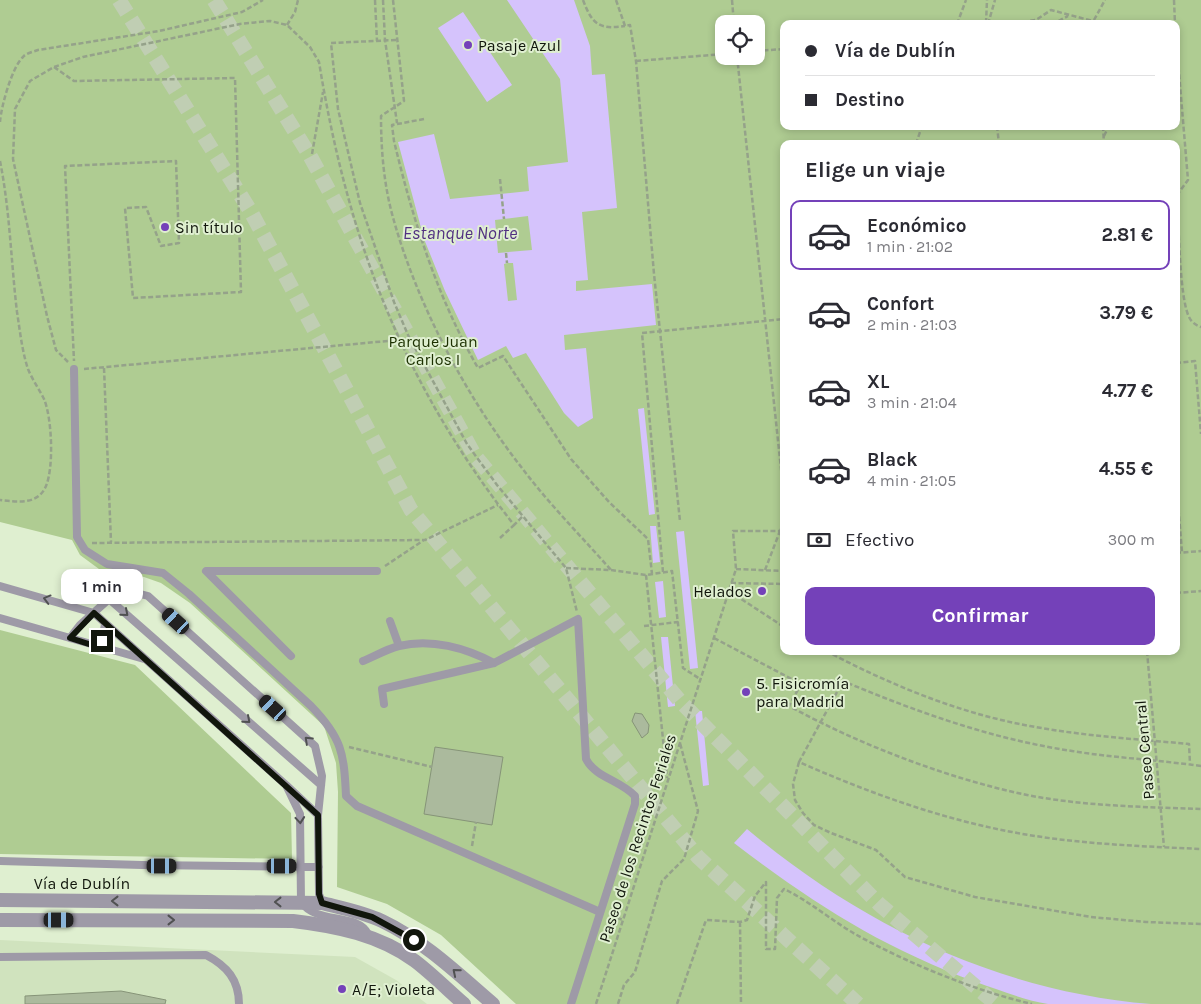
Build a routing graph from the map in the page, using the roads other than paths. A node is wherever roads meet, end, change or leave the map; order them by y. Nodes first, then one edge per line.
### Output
1 (74, 369) road end
2 (376, 571) road end
3 (0, 586) edge
4 (109, 599) junction
5 (94, 613) junction
6 (0, 618) edge
7 (390, 621) dead end
8 (105, 624) junction
9 (70, 638) junction
10 (95, 646) junction
11 (398, 646) junction
12 (291, 656) dead end
13 (146, 659) junction
14 (363, 661) dead end
15 (494, 663) junction
16 (384, 704) dead end
17 (321, 785) junction
18 (286, 786) junction
19 (318, 815) junction
20 (0, 861) edge
21 (302, 866) junction
22 (319, 866) junction
23 (0, 900) edge
24 (301, 902) junction
25 (322, 903) junction
26 (600, 912) junction
27 (0, 920) edge
28 (370, 937) junction
29 (0, 957) edge
30 (239, 1004) edge
31 (464, 1004) edge
32 (493, 1004) edge
33 (570, 1004) edge

1 - 26 lane
2 - 12 lane
5 -> 3 lane
4 - 5 lane
4 -> 17 lane
17 -> 4 lane
5 - 8 lane
5 - 9 lane
6 - 9 lane
7 - 11 lane
8 - 10 lane
8 - 13 lane
9 - 10 lane
10 - 13 lane
11 - 14 lane
11 - 15 lane
13 - 18 lane
15 - 16 lane
15 - 26 lane
17 - 19 lane
18 - 19 lane
18 -> 21 lane
19 - 22 lane
20 - 21 lane
21 - 22 lane
21 - 24 lane
22 - 25 lane
24 -> 23 street, Vía de Dublín
24 - 25 street, Vía de Dublín
24 - 28 lane
32 -> 25 street, Vía de Dublín
26 - 33 lane
27 -> 28 street
28 - 31 street
29 - 30 lane

